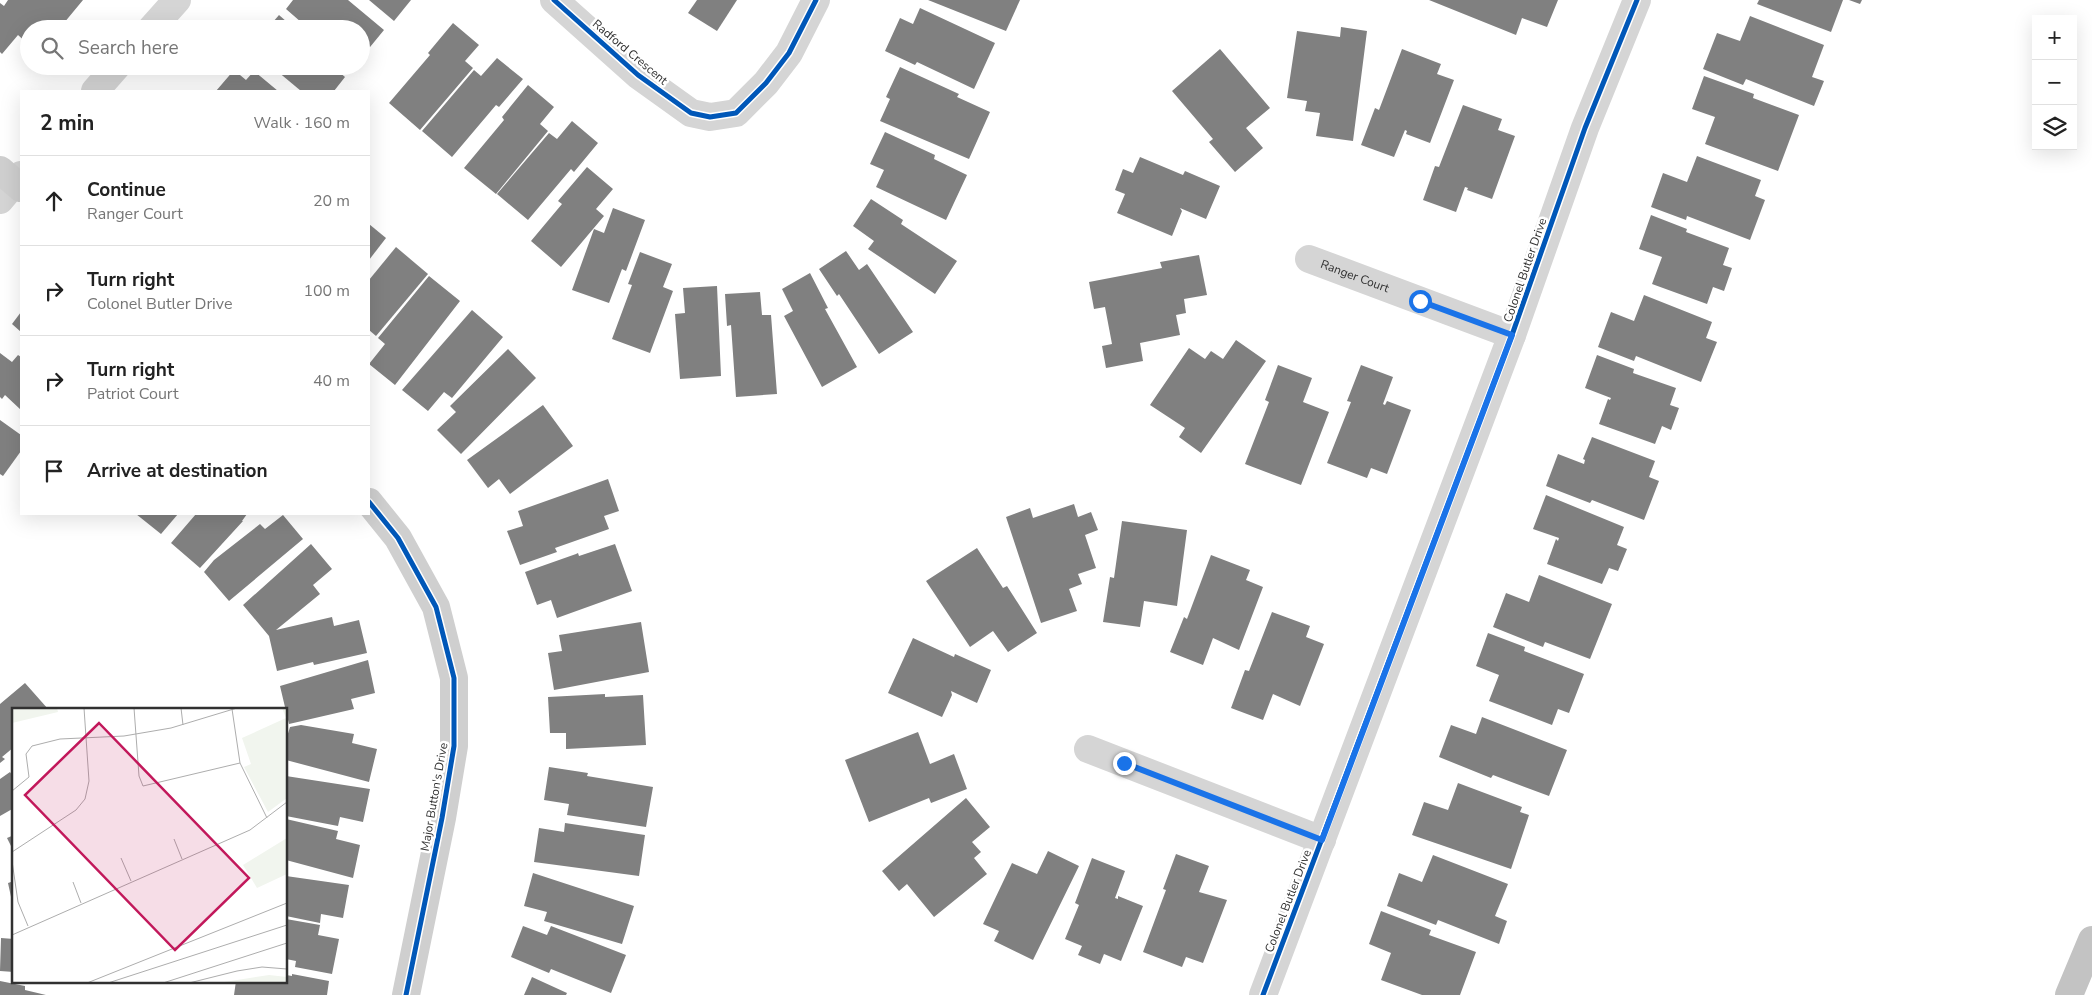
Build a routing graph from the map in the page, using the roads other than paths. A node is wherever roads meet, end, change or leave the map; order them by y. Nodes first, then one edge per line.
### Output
1 (177, 0) edge
2 (554, 0) edge
3 (816, 0) edge
4 (1637, 0) edge
5 (159, 20) edge
6 (108, 75) edge
7 (96, 90) edge
8 (1309, 259) dead end
9 (1512, 335) junction
10 (370, 503) edge
11 (1088, 749) dead end
12 (1322, 840) junction
13 (2092, 940) edge
14 (406, 995) edge
15 (1262, 995) edge
16 (2069, 995) edge

1 - 5 street
2 - 3 street, Radford Crescent
4 - 9 street, Colonel Butler Drive
6 - 7 street
8 - 9 street, Ranger Court
9 - 12 street, Colonel Butler Drive
10 - 14 street, Major Button's Drive
11 - 12 street
12 - 15 street, Colonel Butler Drive
13 - 16 highway

